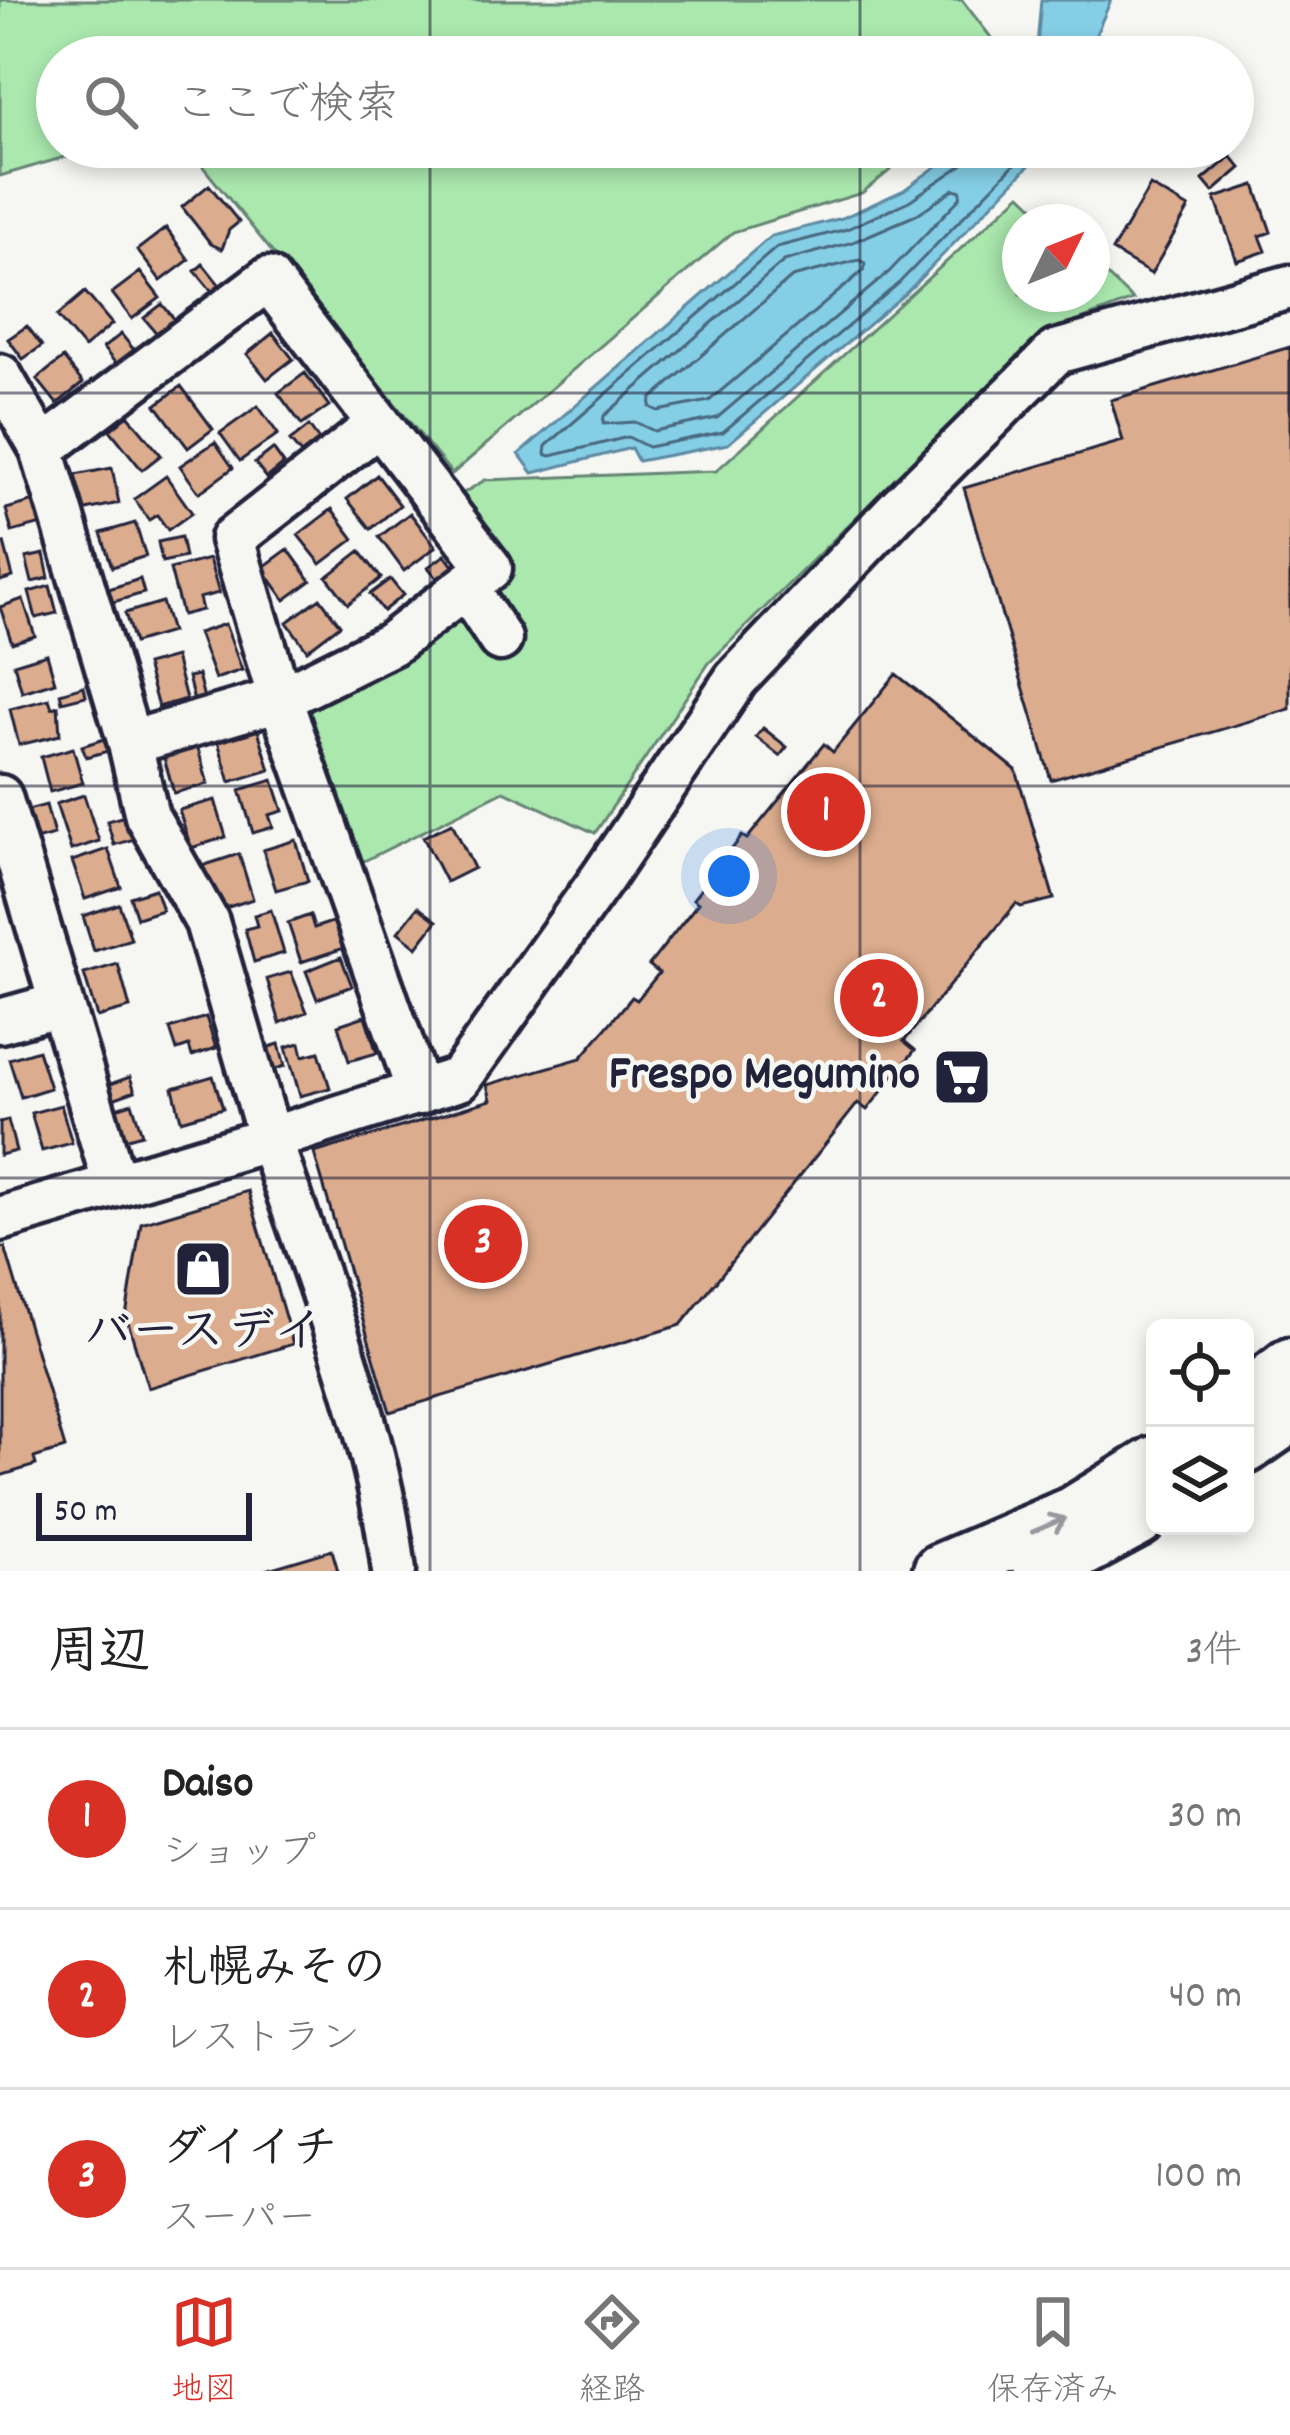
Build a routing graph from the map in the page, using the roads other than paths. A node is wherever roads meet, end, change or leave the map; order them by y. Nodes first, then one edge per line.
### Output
1 (1290, 287) edge
2 (0, 376) edge
3 (379, 424) junction
4 (42, 449) junction
5 (466, 587) junction
6 (500, 639) dead end
7 (280, 698) junction
8 (130, 742) junction
9 (0, 796) edge
10 (61, 1004) junction
11 (0, 1022) edge
12 (419, 1093) junction
13 (270, 1139) junction
14 (115, 1185) junction
15 (0, 1219) edge
16 (1290, 1366) edge
17 (1254, 1394) edge
18 (1290, 1414) edge
19 (1254, 1440) edge
20 (1146, 1470) edge
21 (1146, 1513) edge
22 (394, 1571) edge
23 (941, 1571) edge
24 (1041, 1571) edge

1 - 12 street
2 - 4 street
3 - 4 street
3 - 5 street
3 - 7 street
4 - 8 street
5 - 6 street
5 - 7 street
7 - 8 street
7 - 12 street
8 - 13 street
9 - 10 street
10 - 11 street
10 - 14 street
12 - 13 street
13 - 14 street
13 - 22 street
14 - 15 street
16 - 17 main road
18 - 19 main road
23 -> 20 main road
21 - 24 main road

